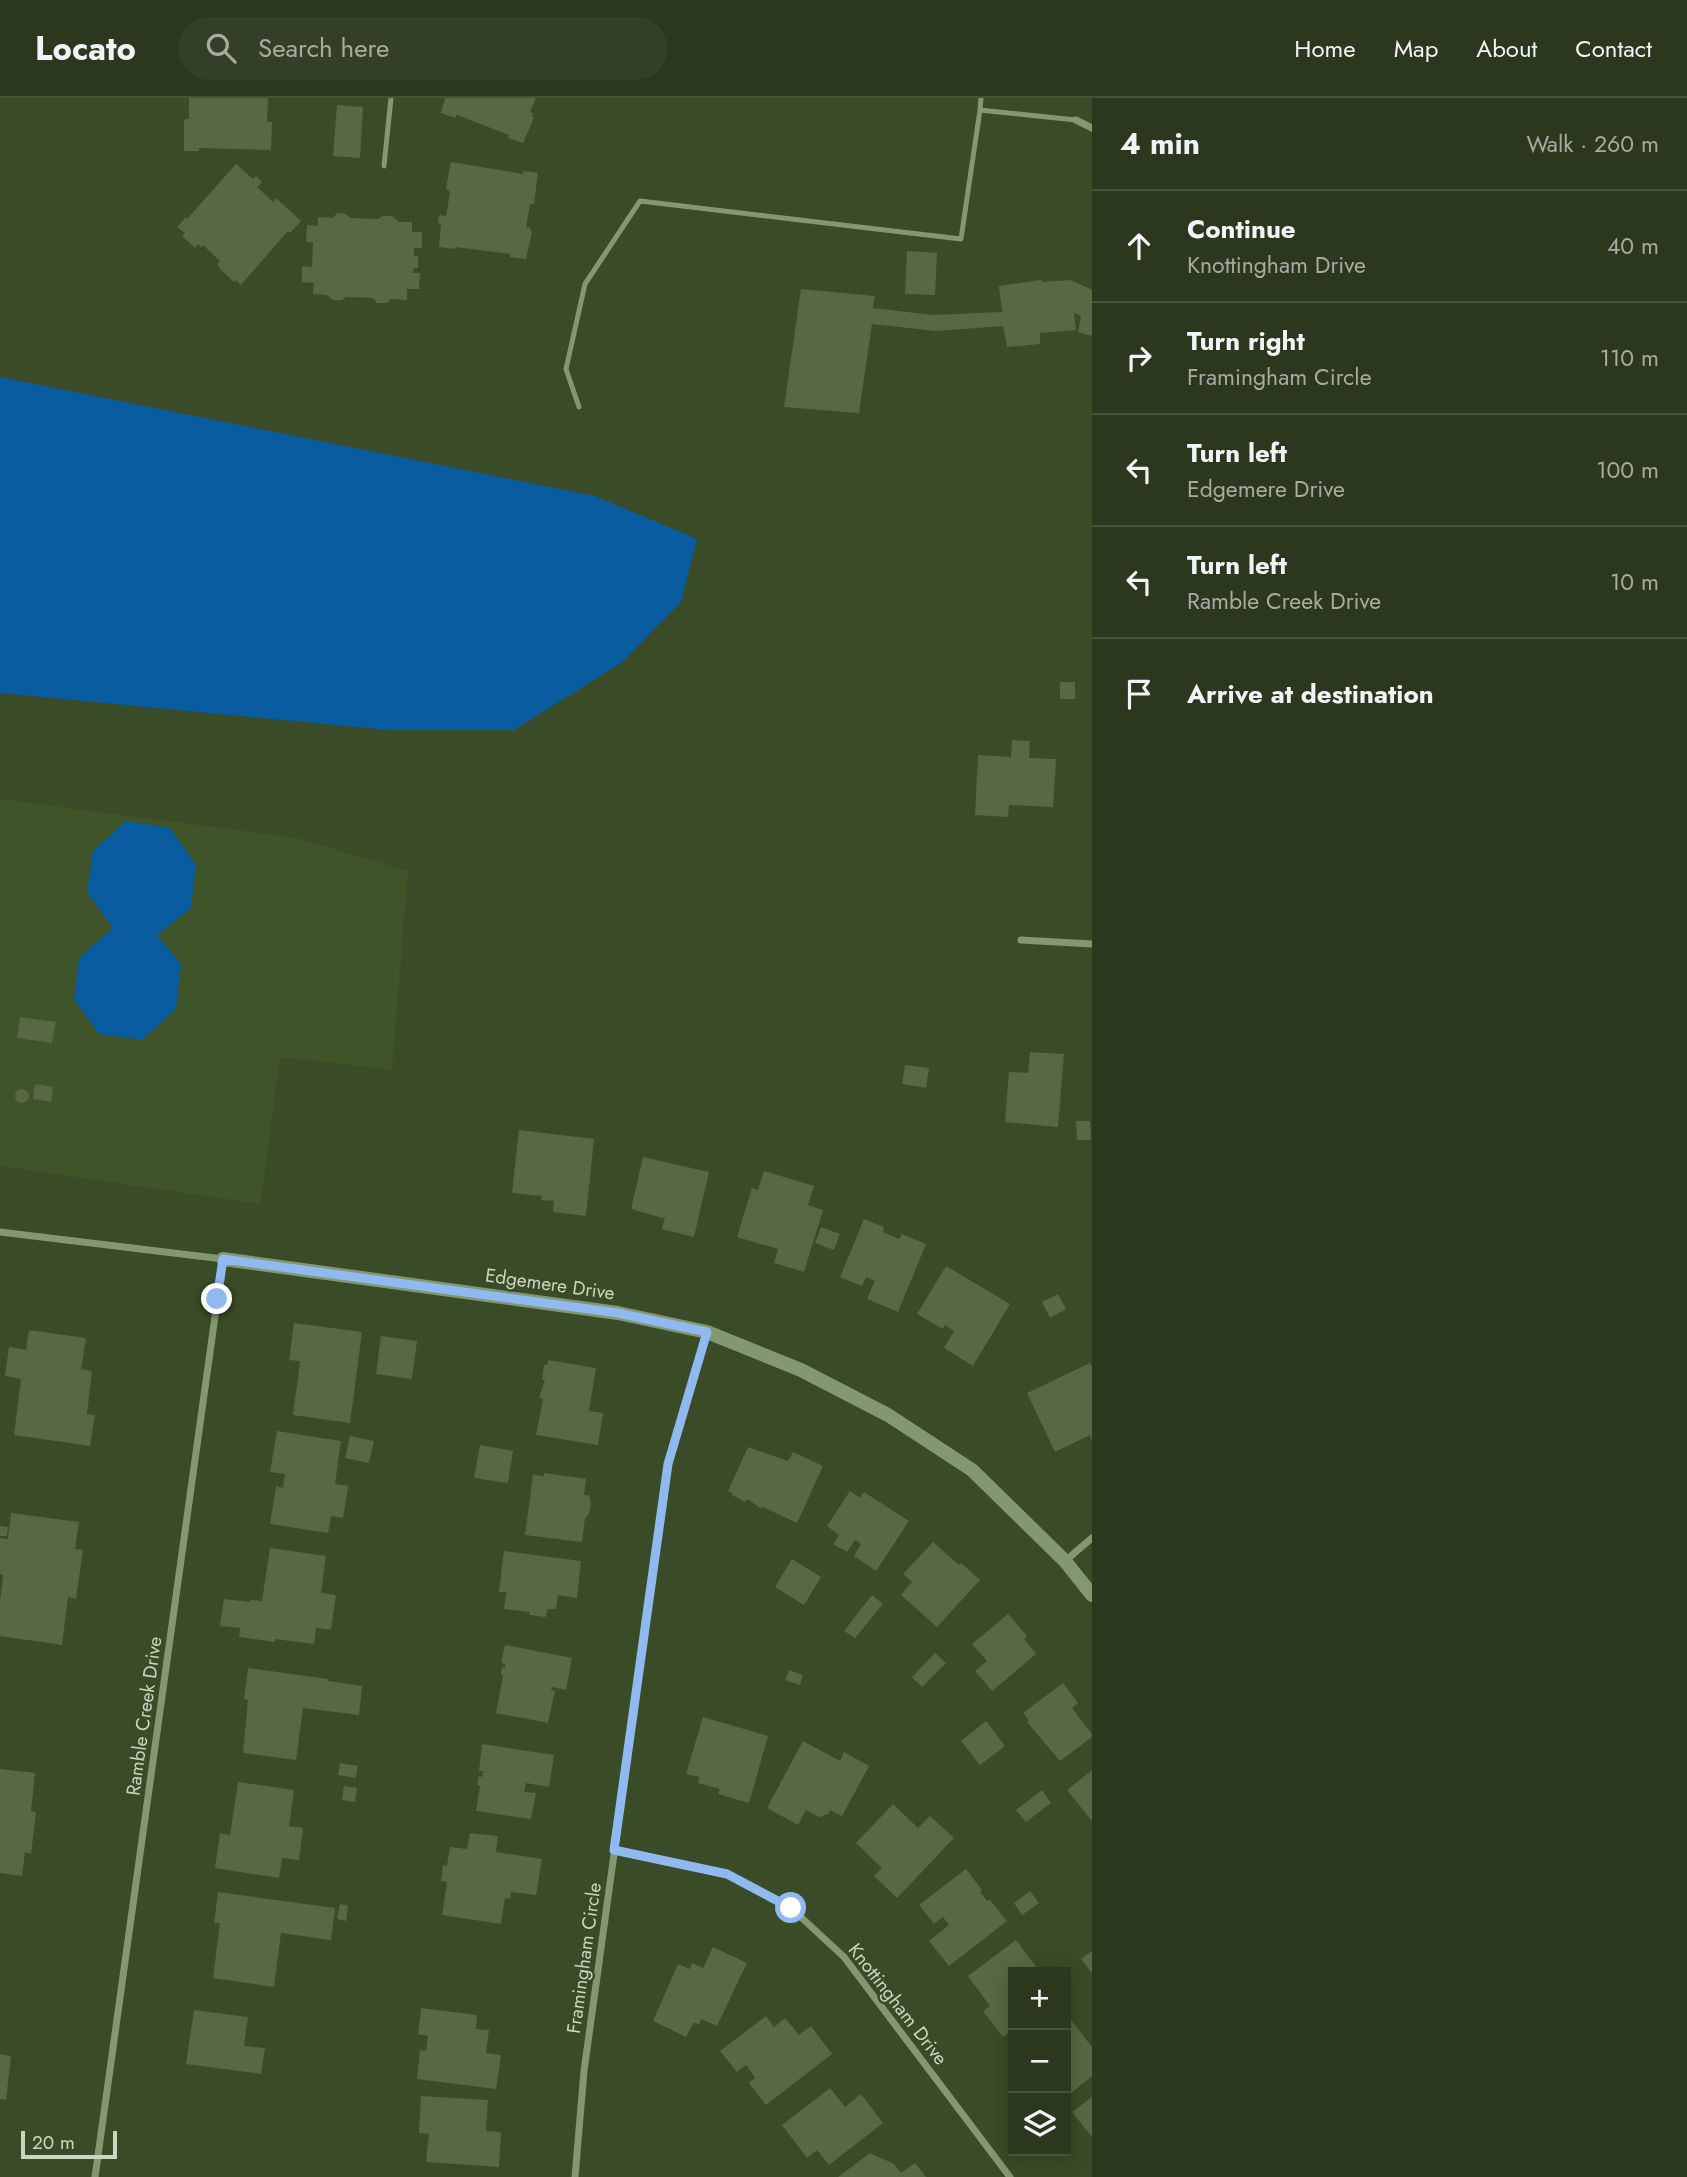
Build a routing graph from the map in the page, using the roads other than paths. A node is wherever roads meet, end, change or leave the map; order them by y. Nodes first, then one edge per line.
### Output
1 (391, 98) edge
2 (981, 98) edge
3 (980, 110) junction
4 (1076, 120) joint
5 (1092, 128) edge
6 (384, 166) dead end
7 (579, 407) dead end
8 (1021, 940) dead end
9 (1092, 944) edge
10 (0, 1232) edge
11 (223, 1259) junction
12 (707, 1332) junction
13 (1092, 1538) edge
14 (1065, 1561) junction
15 (1092, 1595) edge
16 (614, 1850) junction
17 (95, 2177) edge
18 (575, 2177) edge
19 (1010, 2177) edge

1 - 6 lane
2 - 3 lane
3 - 4 lane
3 - 7 lane
4 - 5 street
8 - 9 street
10 - 11 street, Edgemere Drive
11 - 12 street, Edgemere Drive
11 - 17 street, Ramble Creek Drive
12 - 14 street, Edgemere Drive
12 - 16 street, Framingham Circle
13 - 14 street
14 - 15 street, Edgemere Drive
16 - 18 street, Framingham Circle
16 - 19 street, Knottingham Drive

